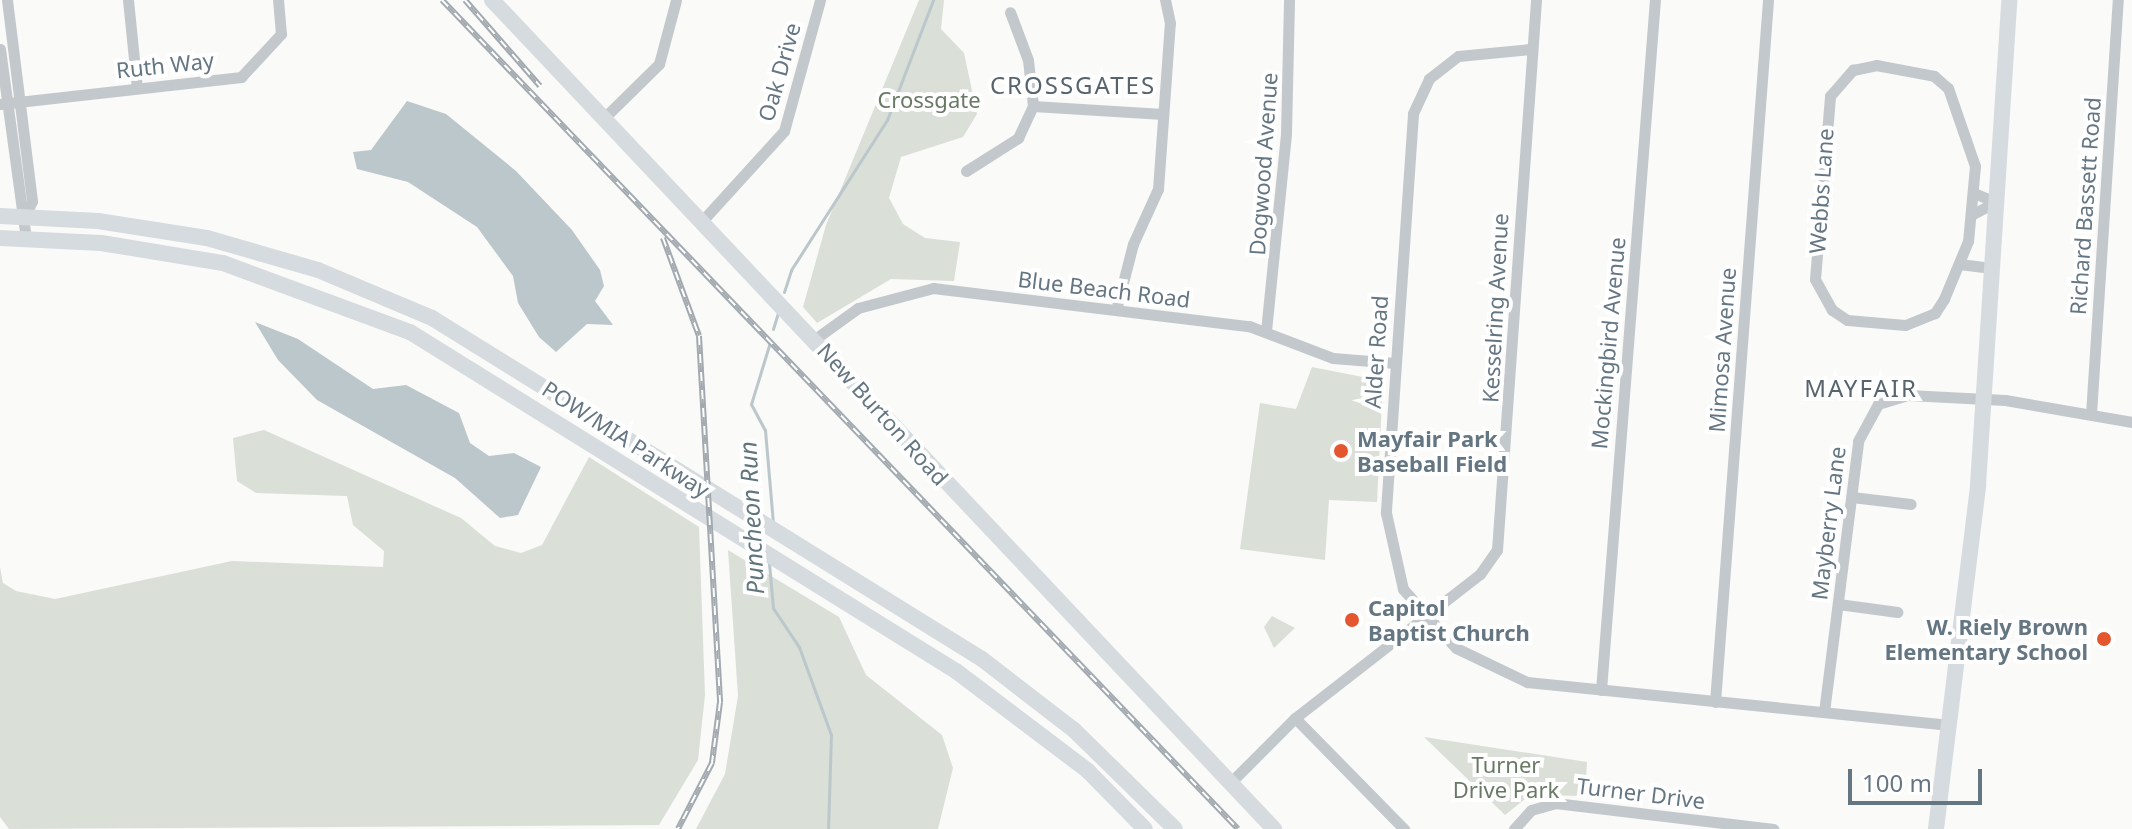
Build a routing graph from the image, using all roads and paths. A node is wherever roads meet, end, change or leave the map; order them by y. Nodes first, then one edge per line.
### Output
1 (7, 0) edge
2 (128, 0) edge
3 (278, 0) edge
4 (492, 0) edge
5 (676, 0) edge
6 (820, 0) edge
7 (1165, 0) edge
8 (1289, 0) edge
9 (1536, 0) edge
10 (1655, 0) edge
11 (1768, 0) edge
12 (2009, 0) edge
13 (2118, 0) edge
14 (1010, 12) dead end
15 (0, 49) edge
16 (1530, 49) junction
17 (137, 88) junction
18 (20, 101) junction
19 (3, 103) edge
20 (1033, 106) junction
21 (1163, 114) junction
22 (605, 117) junction
23 (966, 171) dead end
24 (1974, 193) junction
25 (1996, 202) junction
26 (1973, 214) junction
27 (0, 216) edge
28 (25, 216) junction
29 (703, 220) junction
30 (0, 238) edge
31 (26, 238) junction
32 (1959, 264) junction
33 (1992, 268) junction
34 (1116, 310) junction
35 (1266, 331) junction
36 (815, 339) junction
37 (1395, 363) junction
38 (1984, 399) junction
39 (2091, 414) junction
40 (2132, 422) edge
41 (1852, 497) junction
42 (1911, 504) dead end
43 (1838, 604) junction
44 (1897, 612) dead end
45 (1424, 617) junction
46 (1601, 690) junction
47 (1715, 702) junction
48 (1824, 712) junction
49 (1295, 718) junction
50 (1950, 725) junction
51 (1230, 783) junction
52 (1145, 829) edge
53 (1175, 829) edge
54 (1274, 829) edge
55 (1404, 829) edge
56 (1514, 829) edge
57 (1773, 829) edge
58 (1936, 829) edge

1 - 18 street
2 - 17 street
3 - 17 street, Ruth Way
4 - 22 main road, New Burton Road
5 - 22 street
6 - 29 street, Oak Drive
7 - 21 street
8 - 35 street, Dogwood Avenue
9 - 16 street, Kesselring Avenue
10 - 46 street, Mockingbird Avenue
11 - 47 street, Mimosa Avenue
12 - 25 main road
13 - 39 street, Richard Bassett Road
14 - 20 street
15 - 19 street
16 - 37 street, Alder Road
16 - 45 street, Kesselring Avenue
17 - 18 street, Ruth Way
18 - 19 street, Ruth Way
18 - 28 street
19 - 28 street
20 - 21 street
20 - 23 street
21 - 34 street
22 - 29 main road, New Burton Road
24 - 25 street
24 - 26 street, Webbs Lane
24 - 32 street, Webbs Lane
25 - 26 street
25 - 33 main road
26 - 32 street, Webbs Lane
27 - 28 main road, POW/MIA Parkway
28 - 31 street
28 - 53 main road, POW/MIA Parkway
29 - 36 main road, New Burton Road
30 - 31 main road, POW/MIA Parkway
31 - 52 main road, POW/MIA Parkway
32 - 33 street
33 - 38 main road
34 - 35 street, Blue Beach Road
34 - 36 street, Blue Beach Road
35 - 37 street, Blue Beach Road
36 - 51 main road, New Burton Road
37 - 45 street, Alder Road
38 - 39 street, Mayberry Lane
38 - 41 street, Mayberry Lane
38 - 50 main road
39 - 40 street, Mayberry Lane
41 - 42 street
41 - 43 street, Mayberry Lane
43 - 44 street
43 - 48 street, Mayberry Lane
45 - 46 street, Alder Road
45 - 49 street, Kesselring Avenue
46 - 47 street, Alder Road
47 - 48 street, Alder Road
48 - 50 street, Alder Road
49 - 51 street, Kesselring Avenue
49 - 55 street
50 - 58 main road
51 - 54 main road, New Burton Road
56 - 57 street, Turner Drive

